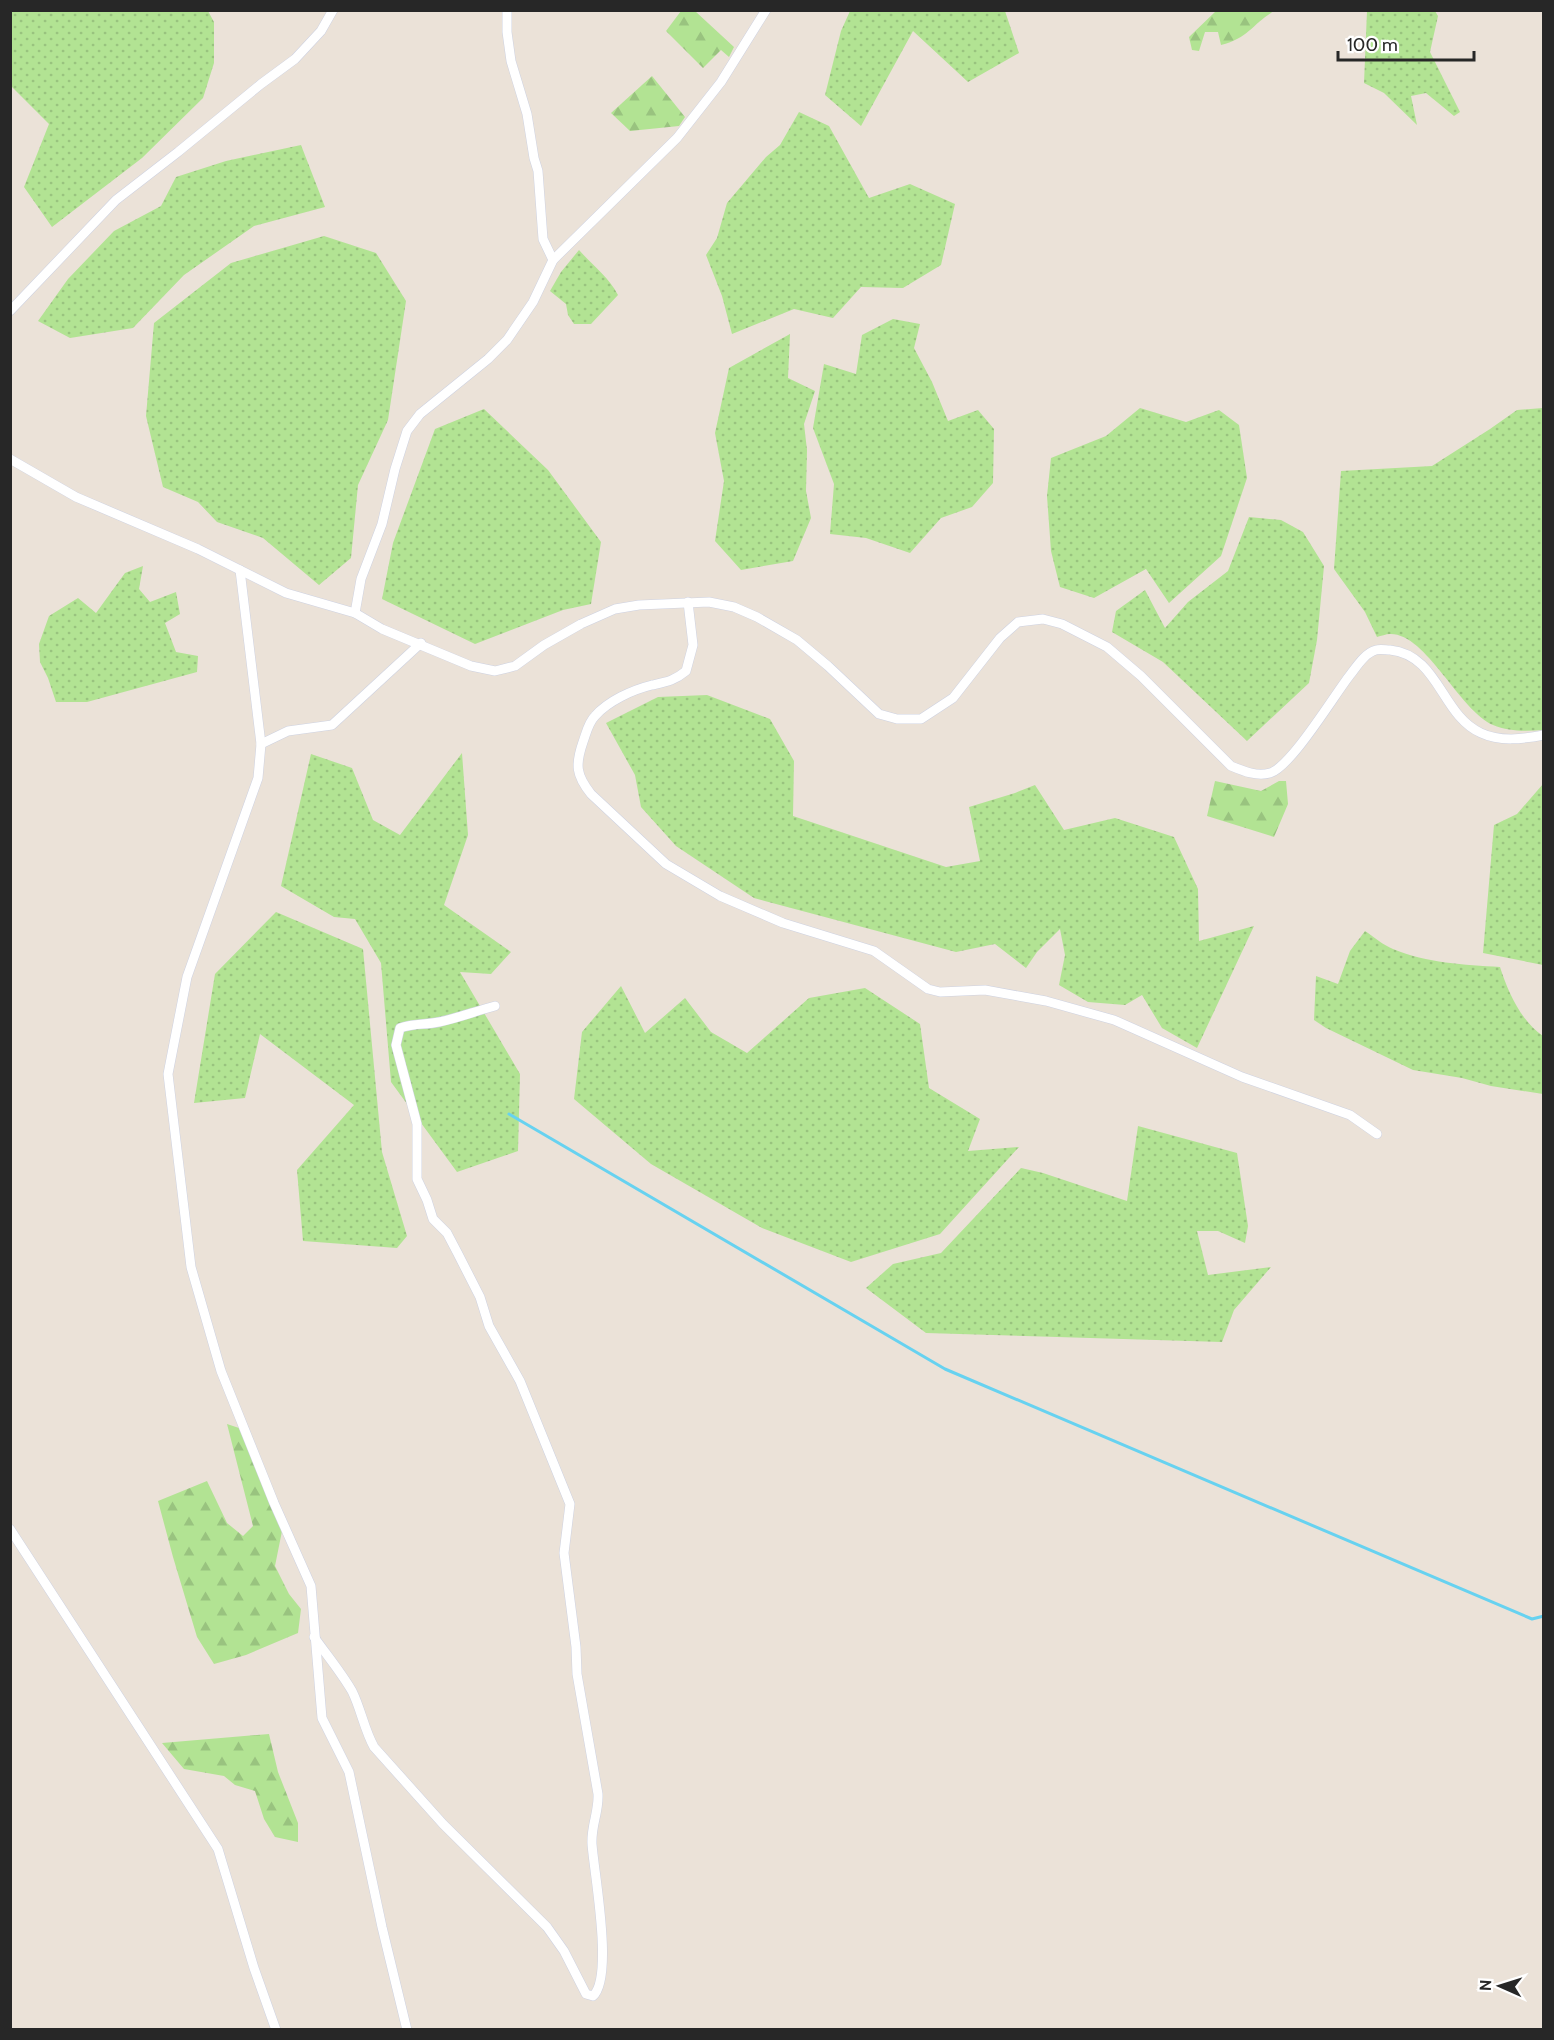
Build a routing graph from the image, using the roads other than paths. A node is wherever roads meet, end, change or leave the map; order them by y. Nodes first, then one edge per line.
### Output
1 (333, 10) edge
2 (507, 10) edge
3 (766, 10) edge
4 (553, 260) junction
5 (10, 311) edge
6 (10, 459) edge
7 (240, 570) junction
8 (688, 602) junction
9 (355, 613) junction
10 (421, 644) junction
11 (1544, 735) edge
12 (261, 744) junction
13 (495, 1006) dead end
14 (1377, 1134) dead end
15 (10, 1528) edge
16 (314, 1636) junction
17 (276, 2030) edge
18 (407, 2030) edge

1 - 5 street
2 - 4 street
3 - 4 street
4 - 9 street
6 - 7 street
7 - 9 street
7 - 12 street
8 - 10 street
8 - 11 street
8 - 14 street
9 - 10 street
10 - 12 street
12 - 16 street
13 - 16 street
15 - 17 street
16 - 18 street

